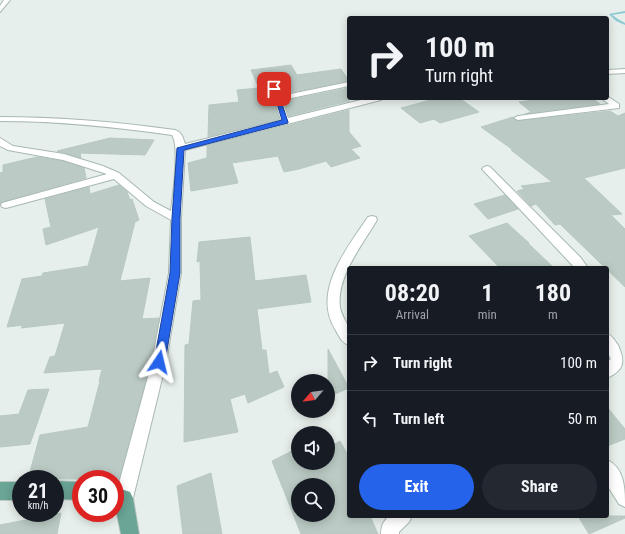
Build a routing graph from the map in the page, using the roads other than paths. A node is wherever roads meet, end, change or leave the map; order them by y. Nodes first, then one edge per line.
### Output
1 (7, 0) edge
2 (0, 10) edge
3 (625, 71) edge
4 (609, 72) edge
5 (347, 84) edge
6 (274, 89) dead end
7 (278, 99) junction
8 (370, 100) edge
9 (607, 100) edge
10 (518, 118) dead end
11 (0, 119) edge
12 (285, 122) junction
13 (0, 141) edge
14 (181, 148) junction
15 (487, 169) dead end
16 (116, 175) junction
17 (6, 204) dead end
18 (176, 218) junction
19 (372, 220) dead end
20 (581, 266) edge
21 (347, 336) edge
22 (609, 343) edge
23 (609, 369) edge
24 (609, 472) edge
25 (124, 480) edge
26 (0, 491) edge
27 (12, 491) edge
28 (625, 498) edge
29 (124, 514) edge
30 (401, 518) edge
31 (130, 534) edge
32 (390, 534) edge

1 - 2 street
3 - 4 street
5 - 7 street
6 - 7 street
7 - 12 street
8 - 12 street
9 - 10 street
11 - 14 street
12 - 14 street
13 - 16 street
14 - 18 street
15 - 20 street
16 - 17 street
16 - 18 street
18 - 25 street
19 - 21 street
22 - 23 street
24 - 28 street
26 - 27 main road
29 - 31 main road
30 - 32 street

